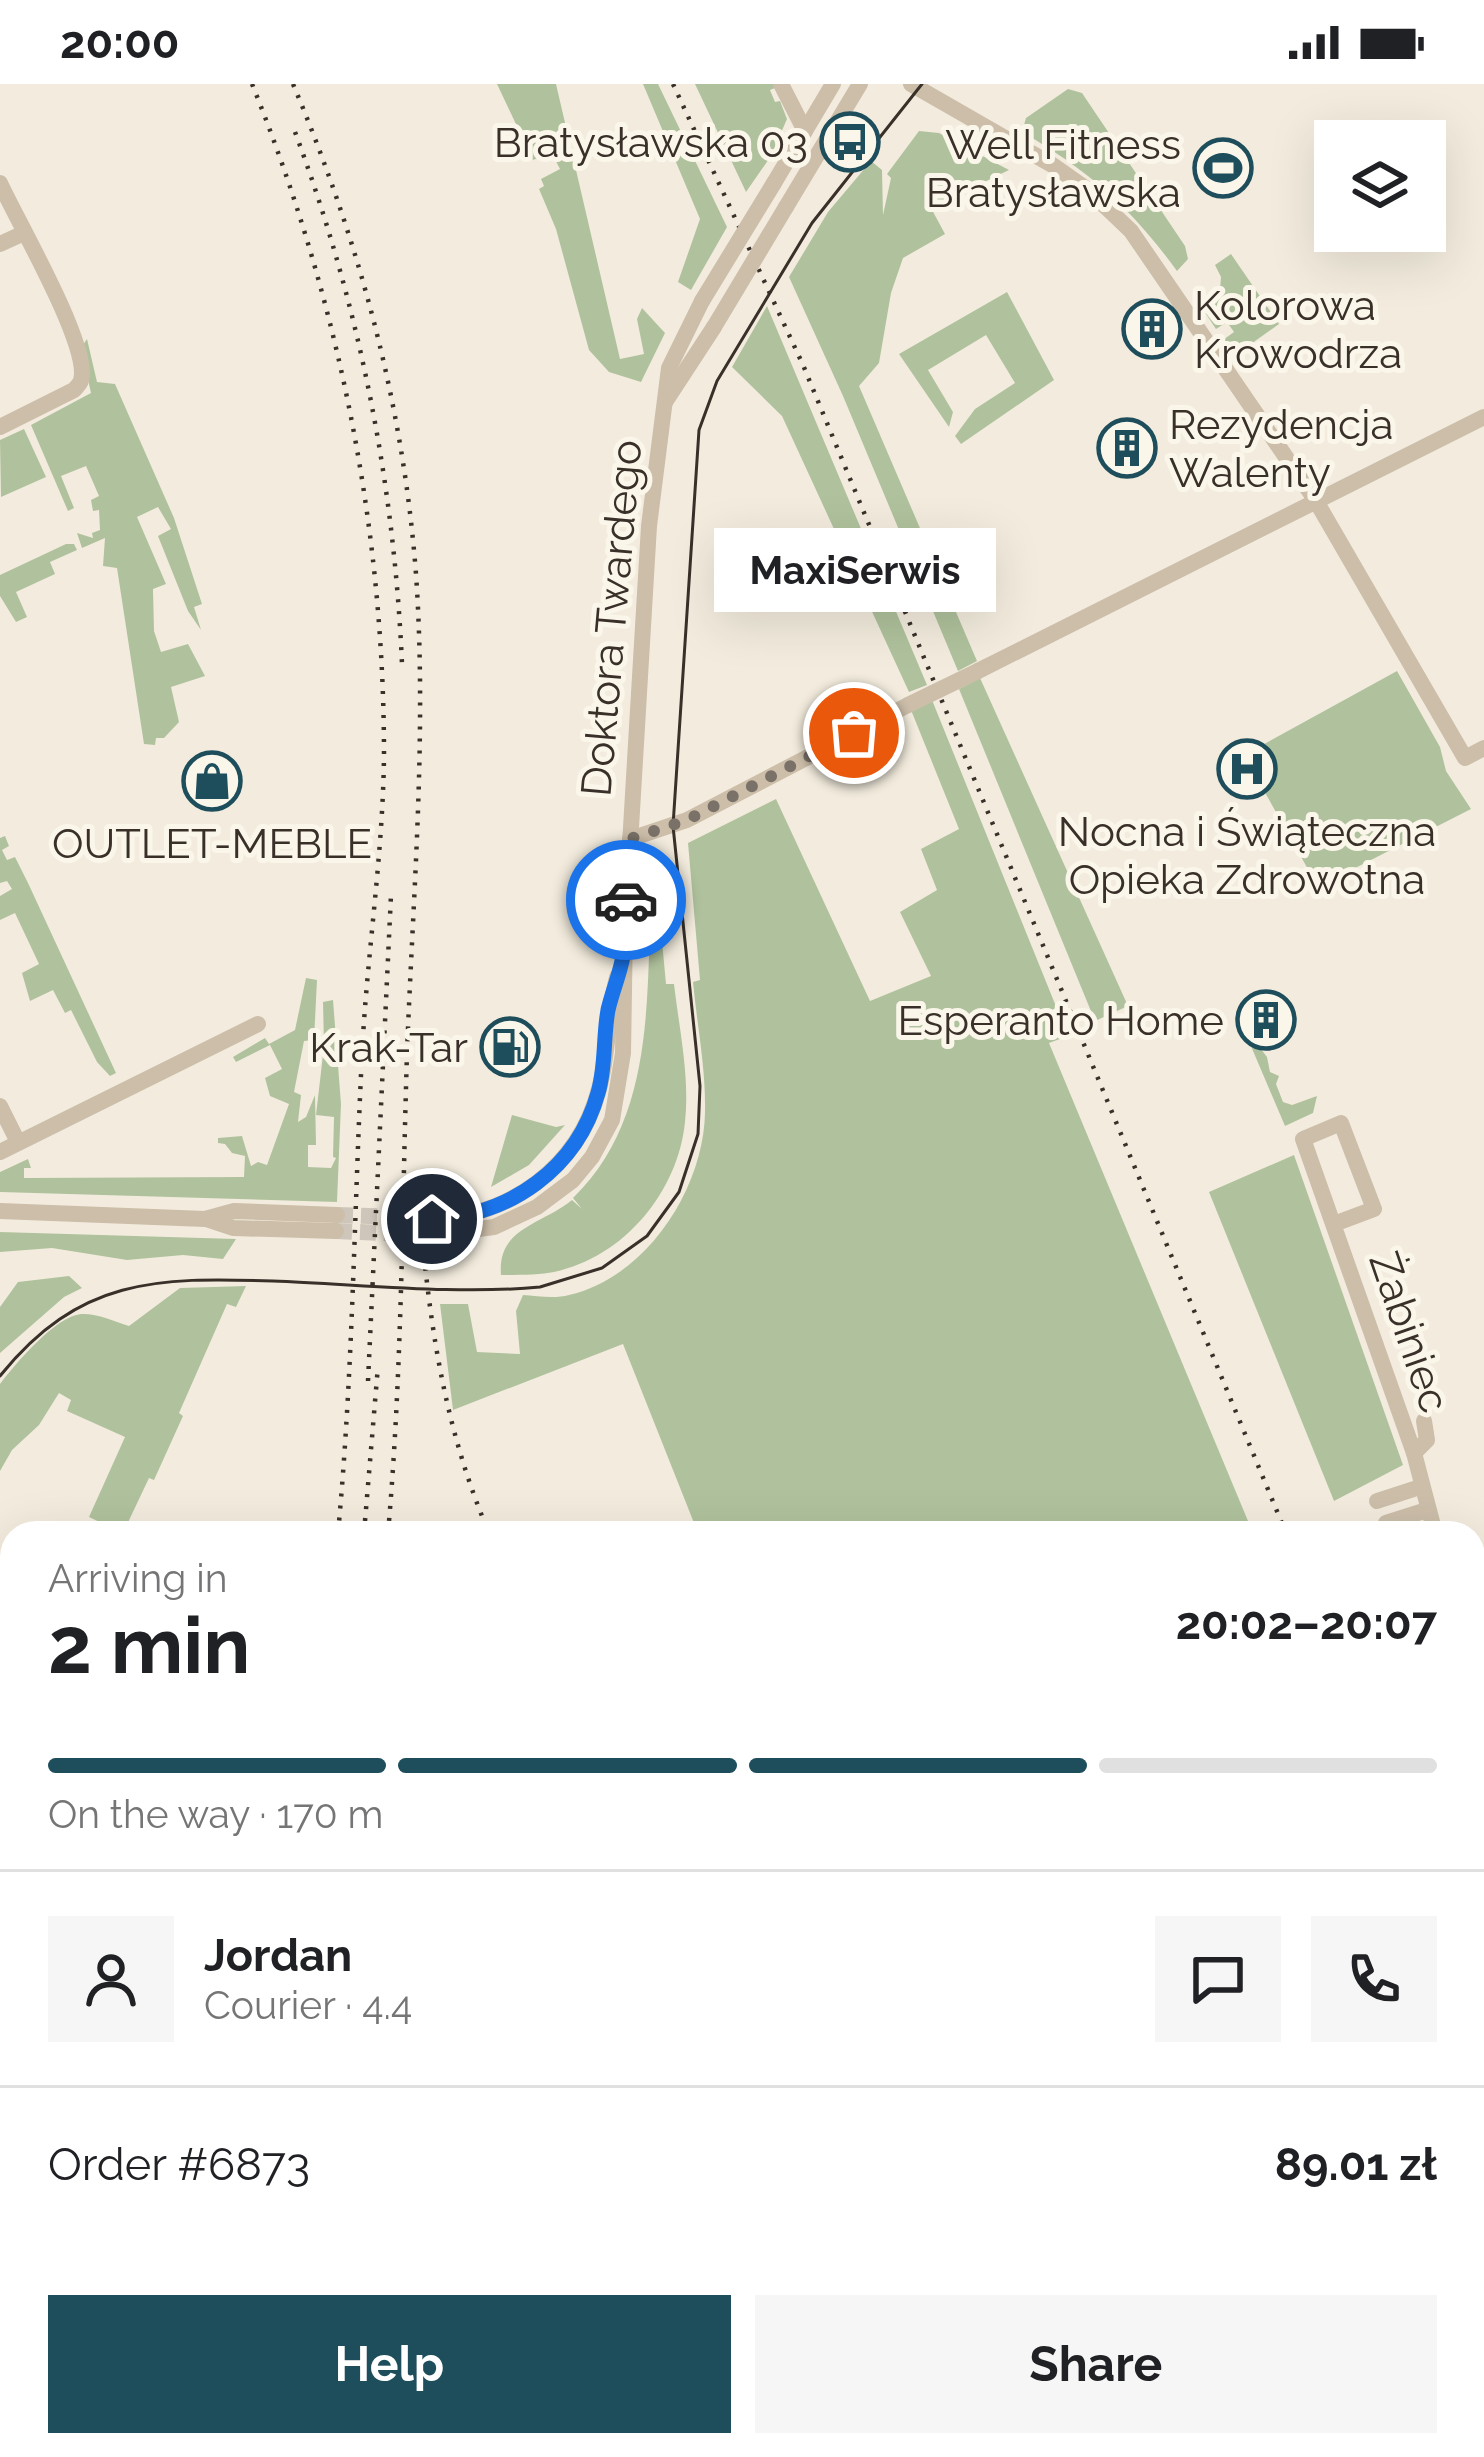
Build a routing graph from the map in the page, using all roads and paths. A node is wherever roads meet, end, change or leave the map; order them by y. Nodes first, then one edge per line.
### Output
1 (781, 84) edge
2 (833, 84) edge
3 (877, 84) edge
4 (911, 84) edge
5 (856, 90) edge
6 (805, 131) junction
7 (0, 183) edge
8 (24, 233) junction
9 (0, 244) edge
10 (665, 403) junction
11 (1484, 417) edge
12 (0, 427) edge
13 (1316, 501) junction
14 (1484, 748) edge
15 (630, 839) junction
16 (258, 1024) dead end
17 (0, 1108) edge
18 (18, 1142) junction
19 (0, 1152) edge
20 (0, 1211) edge
21 (336, 1223) tunnel mouth
22 (1334, 1224) junction
23 (432, 1227) tunnel mouth
24 (1424, 1421) dead end
25 (1414, 1453) junction
26 (1420, 1487) junction
27 (1377, 1501) dead end
28 (1427, 1510) junction
29 (1392, 1521) edge
30 (1431, 1521) edge

1 - 6 street
2 - 6 street, Doktora Twardego
3 - 5 street
4 - 13 street
5 - 10 street, Doktora Twardego, bridge
6 - 10 street, Doktora Twardego, bridge
7 - 8 street
8 - 9 street
8 - 12 street
10 - 15 street, Doktora Twardego
11 - 13 street
13 - 14 street
13 - 15 street, bridge
15 - 23 street, Doktora Twardego
16 - 18 street
17 - 18 street
18 - 19 street
20 - 21 street
22 - 22 street, Żabiniec
22 - 25 street, Żabiniec
24 - 25 street
25 - 26 street, Żabiniec
26 - 27 street
26 - 28 street, Żabiniec
28 - 29 street
28 - 30 street, Żabiniec

